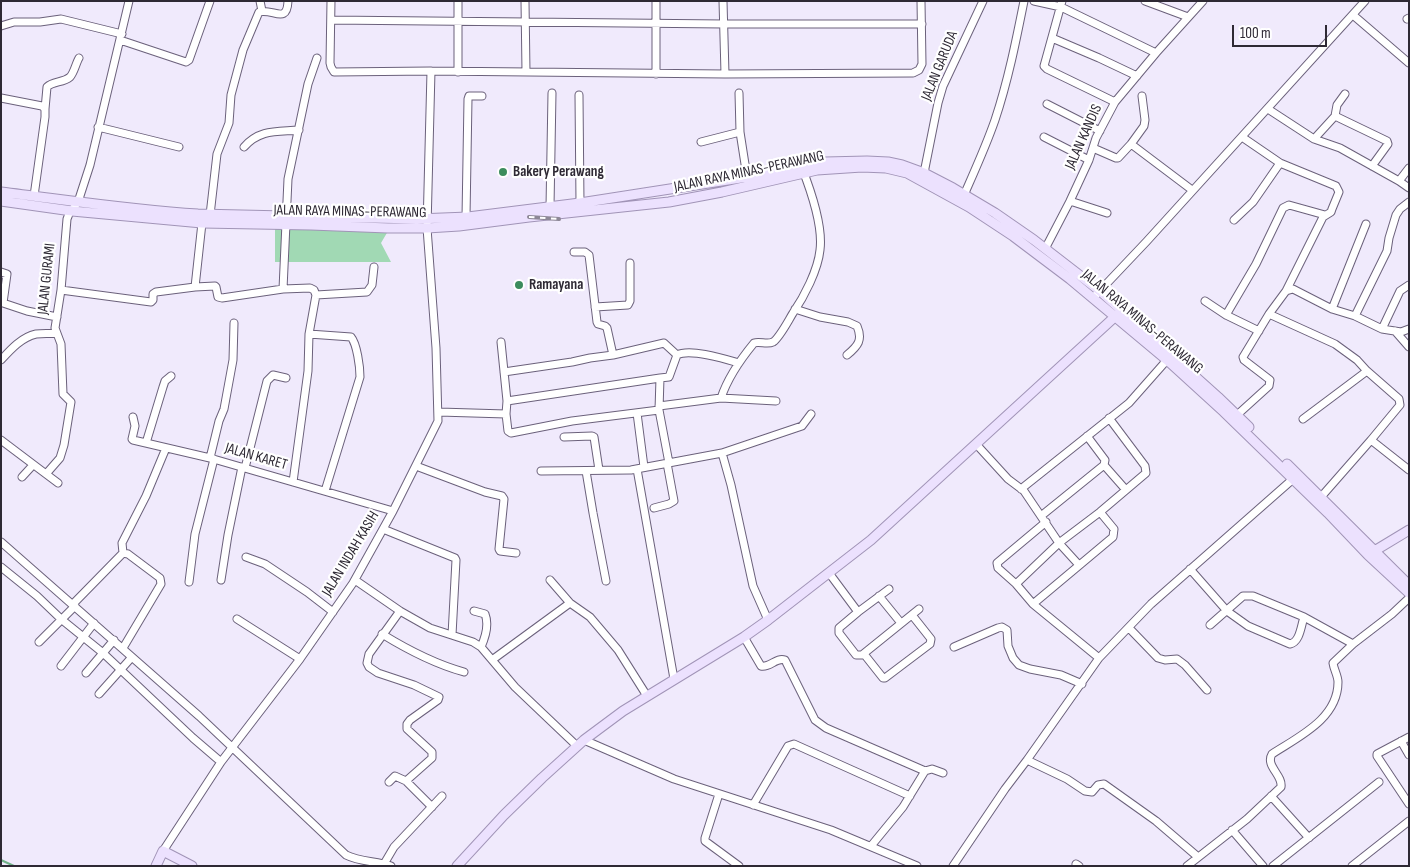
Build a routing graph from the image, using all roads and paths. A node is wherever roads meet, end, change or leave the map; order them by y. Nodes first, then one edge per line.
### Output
1 (129, 1) edge
2 (210, 1) edge
3 (260, 1) edge
4 (288, 1) edge
5 (331, 1) edge
6 (458, 1) edge
7 (525, 1) edge
8 (656, 1) edge
9 (723, 1) edge
10 (921, 1) edge
11 (983, 1) edge
12 (1024, 1) edge
13 (1034, 1) edge
14 (1145, 1) edge
15 (1203, 1) edge
16 (1365, 1) edge
17 (1062, 4) edge
18 (262, 11) junction
19 (1354, 15) junction
20 (1188, 17) junction
21 (330, 20) junction
22 (458, 22) junction
23 (526, 22) junction
24 (656, 23) junction
25 (724, 24) junction
26 (922, 24) junction
27 (1, 26) edge
28 (121, 37) junction
29 (1052, 38) junction
30 (1156, 52) junction
31 (79, 58) dead end
32 (316, 58) dead end
33 (1409, 63) edge
34 (431, 71) junction
35 (458, 72) junction
36 (526, 72) junction
37 (656, 74) junction
38 (725, 74) junction
39 (1137, 76) junction
40 (552, 93) dead end
41 (739, 93) dead end
42 (1345, 94) dead end
43 (579, 95) dead end
44 (482, 96) dead end
45 (1142, 96) dead end
46 (1, 98) edge
47 (1115, 102) junction
48 (1047, 104) dead end
49 (45, 109) junction
50 (1268, 109) junction
51 (1335, 116) junction
52 (98, 127) junction
53 (299, 130) junction
54 (1100, 131) junction
55 (740, 132) junction
56 (1044, 137) dead end
57 (1242, 138) junction
58 (1314, 139) junction
59 (701, 142) dead end
60 (1132, 144) junction
61 (179, 147) dead end
62 (244, 147) dead end
63 (1093, 148) junction
64 (1089, 160) junction
65 (1280, 163) junction
66 (1372, 166) junction
67 (1409, 168) edge
68 (802, 169) junction
69 (924, 173) junction
70 (747, 177) junction
71 (1398, 181) junction
72 (1409, 188) edge
73 (1192, 190) junction
74 (1, 192) edge
75 (964, 195) junction
76 (34, 196) junction
77 (1, 201) edge
78 (1070, 201) junction
79 (78, 202) junction
80 (1409, 202) edge
81 (580, 203) junction
82 (550, 207) junction
83 (72, 211) junction
84 (1107, 213) dead end
85 (210, 215) junction
86 (1325, 215) junction
87 (466, 217) junction
88 (286, 220) junction
89 (1234, 220) dead end
90 (202, 223) junction
91 (427, 223) junction
92 (1366, 224) dead end
93 (1045, 248) junction
94 (574, 252) dead end
95 (630, 263) dead end
96 (374, 267) dead end
97 (1, 272) edge
98 (1409, 285) edge
99 (195, 286) junction
100 (283, 289) junction
101 (61, 290) junction
102 (1100, 291) junction
103 (1286, 291) junction
104 (316, 295) junction
105 (1093, 298) junction
106 (1205, 301) dead end
107 (595, 307) junction
108 (795, 309) junction
109 (1332, 309) junction
110 (1118, 314) junction
111 (1269, 314) junction
112 (1226, 315) junction
113 (1355, 316) junction
114 (57, 317) junction
115 (234, 323) dead end
116 (1382, 328) junction
117 (1409, 329) edge
118 (1259, 332) junction
119 (1395, 332) junction
120 (56, 333) junction
121 (309, 334) junction
122 (501, 342) dead end
123 (1409, 347) edge
124 (613, 355) junction
125 (677, 355) junction
126 (847, 355) dead end
127 (1, 360) edge
128 (1167, 360) junction
129 (739, 363) junction
130 (1367, 371) junction
131 (504, 372) junction
132 (171, 376) dead end
133 (286, 378) dead end
134 (660, 378) junction
135 (721, 398) junction
136 (507, 401) junction
137 (776, 402) dead end
138 (659, 408) junction
139 (439, 412) junction
140 (637, 413) junction
141 (506, 414) junction
142 (811, 414) dead end
143 (1237, 415) junction
144 (133, 417) dead end
145 (1109, 418) junction
146 (1303, 419) dead end
147 (1087, 436) junction
148 (564, 437) dead end
149 (1, 440) edge
150 (1371, 440) junction
151 (146, 443) junction
152 (976, 444) junction
153 (166, 448) junction
154 (722, 453) junction
155 (212, 458) junction
156 (668, 463) junction
157 (33, 465) junction
158 (1104, 465) junction
159 (416, 466) junction
160 (243, 467) junction
161 (640, 468) junction
162 (600, 470) junction
163 (1409, 470) edge
164 (541, 471) dead end
165 (586, 471) junction
166 (46, 474) junction
167 (22, 477) dead end
168 (1293, 479) junction
169 (293, 482) junction
170 (58, 483) dead end
171 (1021, 489) junction
172 (1126, 490) junction
173 (326, 491) junction
174 (1321, 497) junction
175 (654, 508) dead end
176 (393, 511) junction
177 (1100, 512) junction
178 (1041, 516) junction
179 (1046, 522) junction
180 (382, 530) junction
181 (1409, 530) edge
182 (1, 542) edge
183 (1059, 543) junction
184 (123, 553) junction
185 (516, 553) dead end
186 (1371, 553) junction
187 (246, 557) dead end
188 (1079, 565) junction
189 (1, 567) edge
190 (1190, 569) junction
191 (829, 573) junction
192 (221, 580) dead end
193 (355, 580) junction
194 (550, 580) dead end
195 (606, 581) dead end
196 (189, 582) dead end
197 (1016, 584) junction
198 (1409, 585) edge
199 (888, 588) dead end
200 (1409, 593) edge
201 (879, 596) junction
202 (1409, 598) edge
203 (570, 603) junction
204 (1033, 604) junction
205 (74, 605) junction
206 (919, 609) dead end
207 (400, 610) junction
208 (1227, 611) junction
209 (333, 612) junction
210 (474, 612) dead end
211 (858, 612) junction
212 (912, 615) junction
213 (1304, 617) junction
214 (61, 619) junction
215 (237, 619) dead end
216 (768, 620) junction
217 (94, 623) junction
218 (902, 623) junction
219 (1210, 625) dead end
220 (1129, 628) junction
221 (382, 634) junction
222 (452, 635) junction
223 (83, 636) junction
224 (744, 637) junction
225 (114, 640) junction
226 (39, 642) dead end
227 (1353, 644) junction
228 (480, 647) junction
229 (954, 647) dead end
230 (123, 648) junction
231 (103, 653) junction
232 (864, 654) junction
233 (132, 656) junction
234 (1100, 658) junction
235 (300, 659) junction
236 (492, 660) junction
237 (61, 666) dead end
238 (120, 670) junction
239 (464, 672) dead end
240 (86, 673) dead end
241 (674, 679) junction
242 (1082, 684) junction
243 (1207, 690) dead end
244 (99, 694) dead end
245 (647, 696) junction
246 (1409, 737) edge
247 (1401, 741) junction
248 (581, 743) junction
249 (231, 747) junction
250 (1409, 755) edge
251 (1027, 760) junction
252 (221, 762) junction
253 (925, 771) junction
254 (943, 773) dead end
255 (406, 781) junction
256 (389, 782) dead end
257 (1379, 782) dead end
258 (718, 794) junction
259 (442, 796) dead end
260 (910, 796) junction
261 (1271, 796) junction
262 (1409, 804) edge
263 (753, 805) junction
264 (432, 807) junction
265 (1409, 822) edge
266 (1232, 830) junction
267 (1308, 838) junction
268 (871, 846) junction
269 (163, 851) junction
270 (1198, 857) junction
271 (388, 865) edge
272 (156, 866) edge
273 (192, 866) edge
274 (457, 866) edge
275 (739, 866) edge
276 (917, 866) edge
277 (953, 866) edge
278 (1187, 866) edge
279 (1262, 866) edge
280 (1273, 866) edge
281 (1352, 866) edge

1 - 28 street, JALAN GURAMI
2 - 28 street
3 - 18 street
4 - 18 street
5 - 21 street
6 - 22 street
7 - 23 street
8 - 24 street
9 - 25 street
10 - 26 street
11 - 69 street, JALAN GARUDA
12 - 75 street
13 - 17 street
14 - 20 street
15 - 20 street, JALAN KANDIS
16 - 19 street
17 - 29 street
17 - 30 street
18 - 85 street
19 - 33 street
19 - 50 street
20 - 30 street, JALAN KANDIS
21 - 22 street
21 - 34 street
22 - 23 street
22 - 35 street
23 - 24 street
23 - 36 street
24 - 25 street
24 - 37 street
25 - 26 street
25 - 38 street
26 - 38 street
27 - 28 street
28 - 52 street, JALAN GURAMI
29 - 39 street
29 - 47 street
30 - 39 street, JALAN KANDIS
31 - 49 street
32 - 53 street
34 - 35 street
34 - 91 street, JALAN INDAH KASIH
35 - 36 street
36 - 37 street
37 - 38 street
39 - 47 street, JALAN KANDIS
40 - 82 street
41 - 55 street
42 - 51 street
43 - 81 street
44 - 87 street
45 - 60 street
46 - 49 street
47 - 54 street, JALAN KANDIS
48 - 54 street
49 - 76 street
50 - 57 street
50 - 58 street
51 - 58 street
51 - 66 street
52 - 61 street
52 - 79 street, JALAN GURAMI
53 - 62 street
53 - 88 street
54 - 63 street, JALAN KANDIS
55 - 59 street
55 - 70 street
56 - 64 street
57 - 65 street
57 - 73 street
58 - 66 street
60 - 63 street
60 - 73 street
63 - 64 street, JALAN KANDIS
64 - 78 street, JALAN KANDIS
65 - 86 street
65 - 89 street
66 - 71 street
67 - 71 street
68 - 69 main road, JALAN RAYA MINAS-PERAWANG
68 - 70 main road, JALAN RAYA MINAS-PERAWANG
68 - 91 main road, JALAN RAYA MINAS-PERAWANG
68 - 105 main road, JALAN RAYA MINAS-PERAWANG
68 - 108 street
69 - 75 main road, JALAN RAYA MINAS-PERAWANG
70 - 81 main road, JALAN RAYA MINAS-PERAWANG
71 - 72 street
73 - 102 street
74 - 76 main road, JALAN RAYA MINAS-PERAWANG
75 - 93 main road, JALAN RAYA MINAS-PERAWANG
76 - 79 main road, JALAN RAYA MINAS-PERAWANG
77 - 83 main road, JALAN RAYA MINAS-PERAWANG
78 - 84 street
78 - 93 street, JALAN KANDIS
79 - 83 street, JALAN GURAMI
79 - 85 main road, JALAN RAYA MINAS-PERAWANG
80 - 113 street
81 - 82 main road, JALAN RAYA MINAS-PERAWANG
82 - 87 main road, JALAN RAYA MINAS-PERAWANG
83 - 90 main road, JALAN RAYA MINAS-PERAWANG
83 - 101 street, JALAN GURAMI
85 - 88 main road, JALAN RAYA MINAS-PERAWANG
86 - 103 street
86 - 112 street
87 - 91 main road, JALAN RAYA MINAS-PERAWANG
88 - 90 main road, JALAN RAYA MINAS-PERAWANG
88 - 91 main road, JALAN RAYA MINAS-PERAWANG
88 - 100 street
90 - 99 street
91 - 139 street, JALAN INDAH KASIH
92 - 109 street
93 - 102 main road, JALAN RAYA MINAS-PERAWANG
94 - 107 street
95 - 107 street
96 - 104 street
97 - 114 street
98 - 116 street
99 - 100 street
99 - 101 street
100 - 104 street
101 - 114 street, JALAN GURAMI
102 - 105 street
102 - 110 main road, JALAN RAYA MINAS-PERAWANG
103 - 109 street
103 - 111 street
104 - 121 street
105 - 110 main road, JALAN RAYA MINAS-PERAWANG
106 - 112 street
107 - 124 street
108 - 126 street
108 - 129 street
109 - 113 street
110 - 128 main road, JALAN RAYA MINAS-PERAWANG
110 - 143 main road, JALAN RAYA MINAS-PERAWANG
110 - 152 main road
111 - 118 street
111 - 130 street
112 - 118 street
113 - 116 street
114 - 120 street, JALAN GURAMI
115 - 155 street
116 - 119 street
117 - 119 street
118 - 143 street
119 - 123 street
120 - 127 street
120 - 166 street, JALAN GURAMI
121 - 169 street
121 - 173 street
122 - 131 street
124 - 125 street
124 - 131 street
125 - 129 street
125 - 134 street
128 - 145 street
128 - 168 main road, JALAN RAYA MINAS-PERAWANG
129 - 135 street
130 - 146 street
130 - 150 street
131 - 136 street
132 - 151 street
133 - 160 street
134 - 136 street
134 - 138 street
135 - 137 street
135 - 138 street
136 - 141 street
138 - 140 street
138 - 156 street
139 - 141 street
139 - 159 street, JALAN INDAH KASIH
140 - 141 street
140 - 161 street
142 - 154 street
143 - 174 main road, JALAN RAYA MINAS-PERAWANG
144 - 151 street
145 - 147 street
145 - 172 street
147 - 158 street
147 - 171 street
148 - 162 street
149 - 157 street
150 - 163 street
150 - 174 street
151 - 153 street, JALAN KARET
152 - 171 street
152 - 191 main road
153 - 155 street, JALAN KARET
153 - 184 street
154 - 156 street
154 - 216 street
155 - 160 street, JALAN KARET
155 - 196 street
156 - 161 street
156 - 175 street
157 - 166 street
157 - 167 street
158 - 172 street
158 - 178 street
159 - 176 street, JALAN INDAH KASIH
159 - 185 street
160 - 169 street, JALAN KARET
160 - 192 street
161 - 162 street
161 - 241 street
162 - 165 street
164 - 165 street
165 - 195 street
166 - 170 street
168 - 186 main road, JALAN RAYA MINAS-PERAWANG
168 - 190 street
169 - 173 street, JALAN KARET
171 - 178 street
172 - 177 street
173 - 176 street, JALAN KARET
174 - 186 main road, JALAN RAYA MINAS-PERAWANG
176 - 180 street, JALAN INDAH KASIH
177 - 183 street
177 - 188 street
178 - 179 street
179 - 183 street
179 - 197 street
180 - 193 street, JALAN INDAH KASIH
180 - 222 street
181 - 186 main road
182 - 205 street
183 - 188 street
183 - 197 street
184 - 205 street
184 - 230 street
186 - 198 main road, JALAN RAYA MINAS-PERAWANG
186 - 200 main road, JALAN RAYA MINAS-PERAWANG
187 - 209 street
188 - 204 street
189 - 214 street
190 - 208 street
190 - 220 street
191 - 211 street
191 - 216 main road
193 - 207 street
193 - 209 street, JALAN INDAH KASIH
194 - 203 street
197 - 204 street
199 - 201 street
201 - 211 street
201 - 218 street
202 - 227 street
203 - 236 street
203 - 245 street
204 - 234 street
205 - 214 street
205 - 217 street
206 - 212 street
207 - 221 street
207 - 222 street
208 - 213 street
208 - 213 street
208 - 219 street
209 - 235 street, JALAN INDAH KASIH
210 - 228 street
211 - 232 street
212 - 218 street
212 - 232 street
213 - 227 street
214 - 223 street
214 - 226 street
215 - 235 street
216 - 224 main road
217 - 223 street
217 - 225 street
218 - 232 street
220 - 234 street
220 - 243 street
221 - 239 street
221 - 255 street
222 - 228 street
223 - 231 street
223 - 237 street
224 - 241 main road
224 - 253 street
225 - 230 street
225 - 231 street
227 - 261 street
228 - 236 street
229 - 242 street
230 - 233 street
231 - 238 street
231 - 240 street
233 - 238 street
233 - 249 street
234 - 242 street
235 - 249 street, JALAN INDAH KASIH
236 - 248 street
238 - 244 street
238 - 252 street
241 - 245 main road
242 - 251 street
245 - 248 main road
246 - 247 street
247 - 250 street
247 - 262 street
248 - 258 street
248 - 274 main road
249 - 252 street, JALAN INDAH KASIH
249 - 271 street
251 - 270 street
251 - 277 street
252 - 269 street, JALAN INDAH KASIH
253 - 254 street
253 - 260 street
255 - 256 street
255 - 264 street
257 - 267 street
258 - 263 street
258 - 275 street
259 - 264 street
260 - 263 street
260 - 268 street
261 - 266 street
261 - 267 street
263 - 268 street
264 - 271 street
265 - 281 street
266 - 270 street
266 - 279 street
267 - 280 street
268 - 276 street
269 - 272 main road
269 - 273 main road
270 - 278 street

